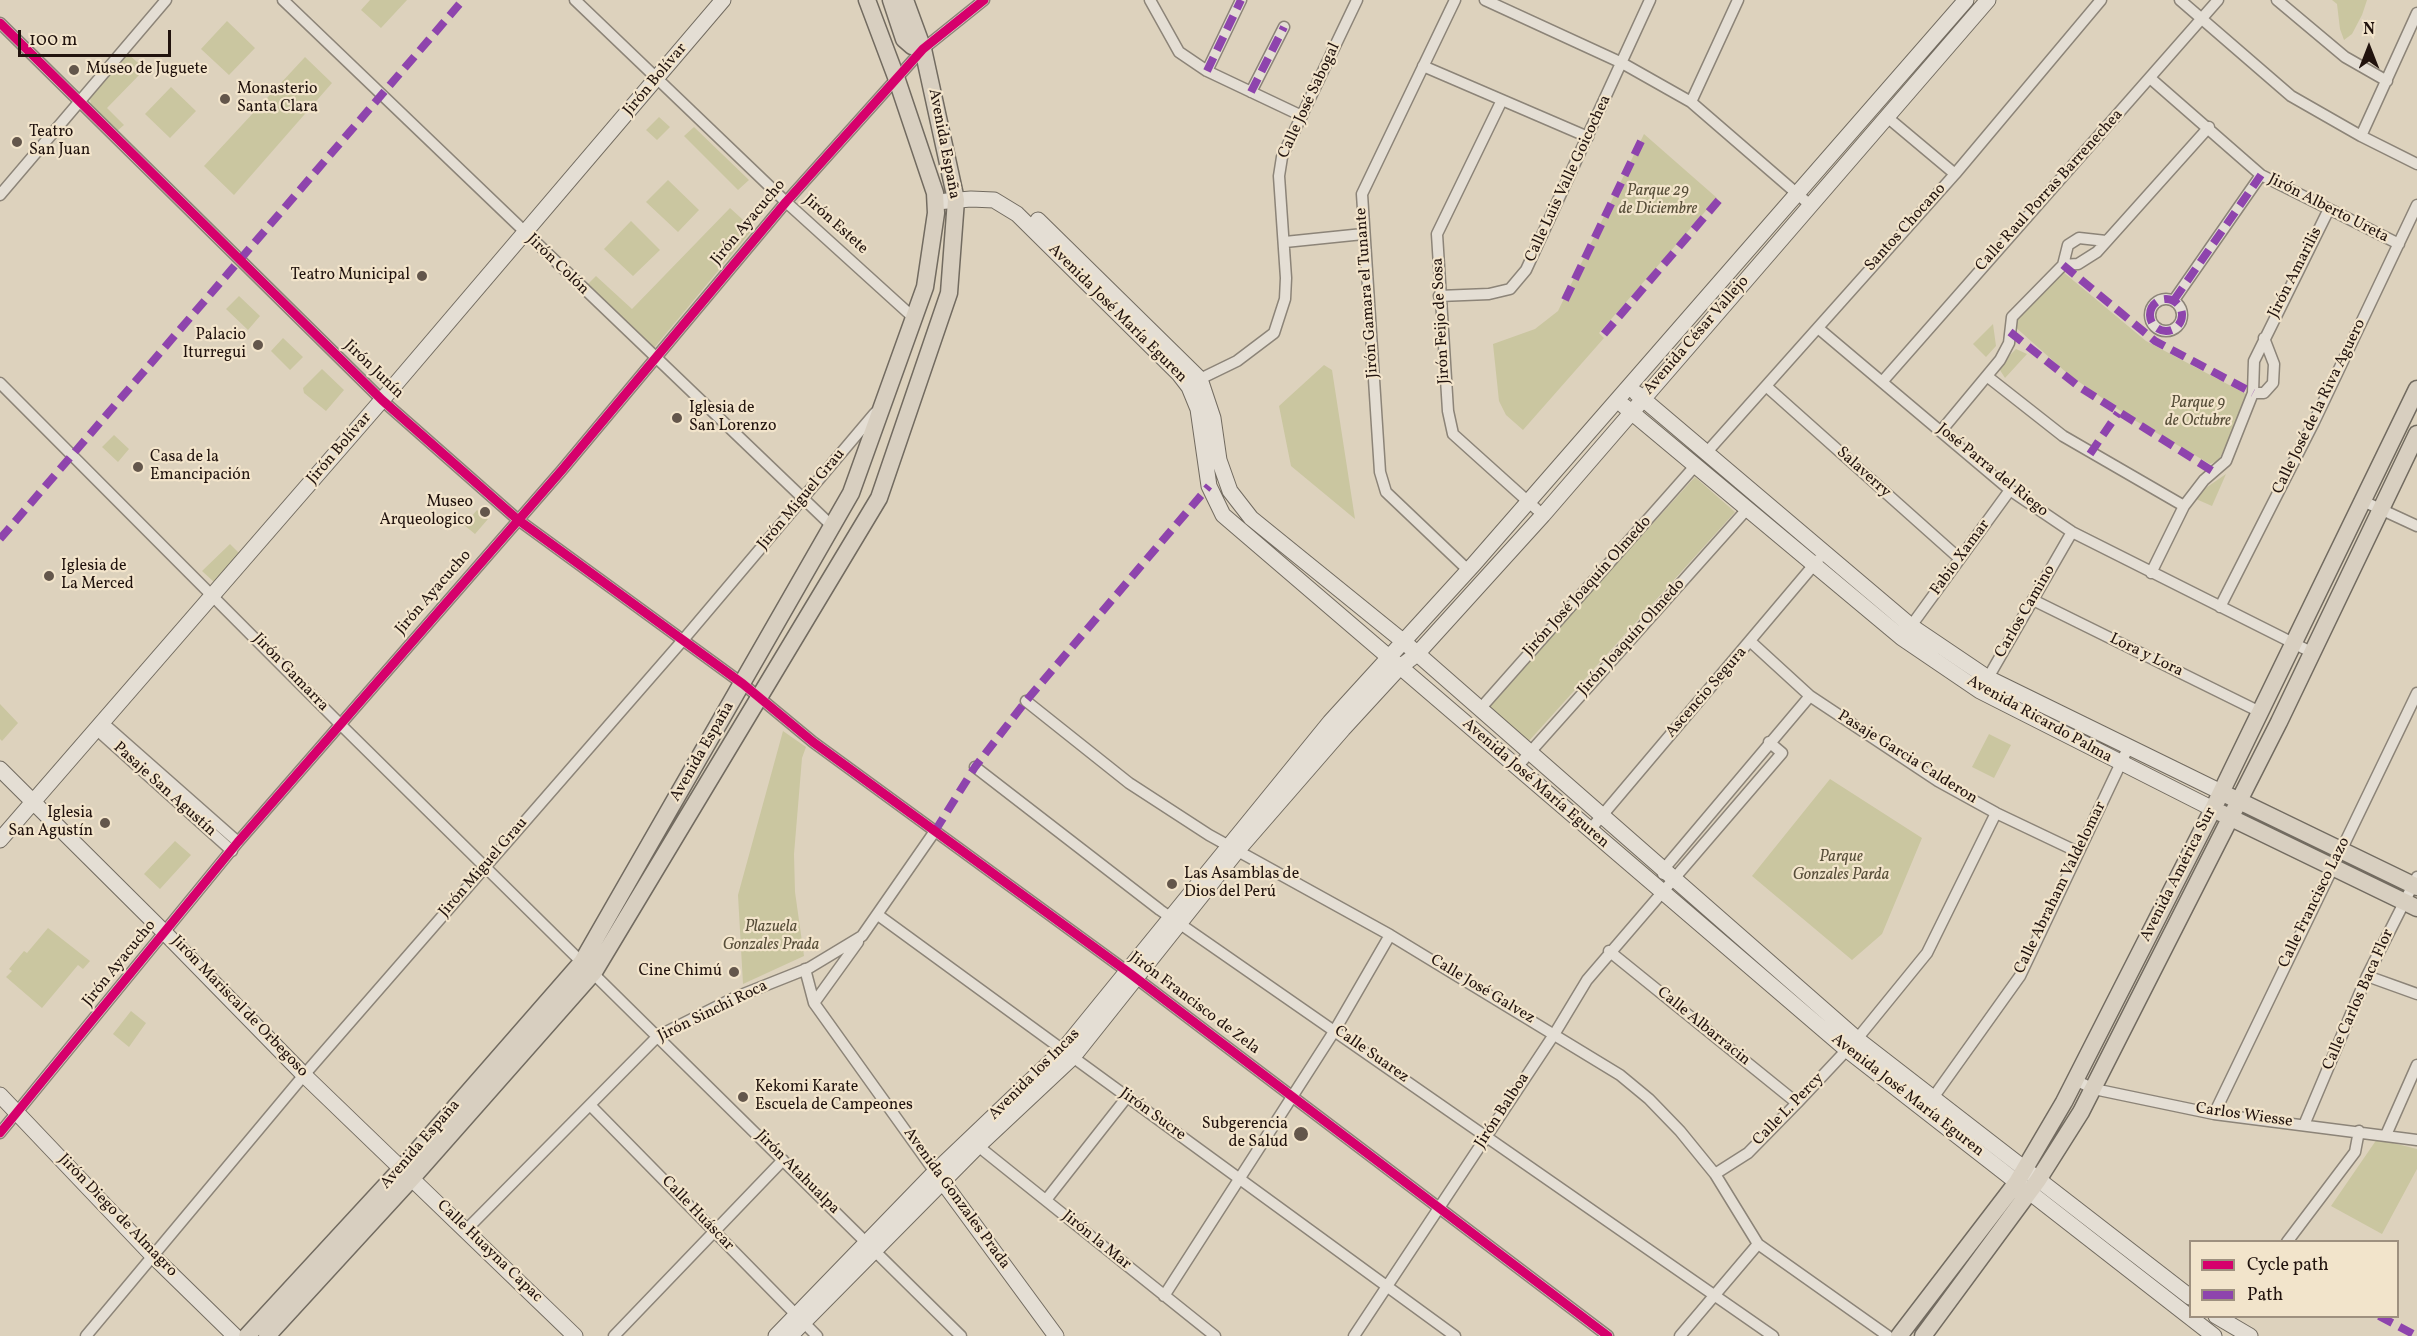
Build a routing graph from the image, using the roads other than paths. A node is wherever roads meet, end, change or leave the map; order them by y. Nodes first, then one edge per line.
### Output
1 (166, 0) edge
2 (283, 0) edge
3 (575, 0) edge
4 (723, 0) edge
5 (867, 0) edge
6 (891, 0) edge
7 (905, 0) edge
8 (984, 0) edge
9 (1150, 0) edge
10 (1241, 0) edge
11 (1358, 0) edge
12 (1455, 0) edge
13 (1485, 0) edge
14 (1650, 0) edge
15 (1738, 0) edge
16 (1966, 0) edge
17 (1988, 0) edge
18 (2101, 0) edge
19 (2180, 0) edge
20 (2218, 0) edge
21 (2277, 0) edge
22 (2417, 14) edge
23 (2202, 18) junction
24 (0, 24) edge
25 (1284, 27) dead end
26 (923, 49) junction
27 (1622, 63) junction
28 (1423, 66) junction
29 (1207, 71) junction
30 (896, 77) junction
31 (2150, 78) junction
32 (657, 79) junction
33 (2387, 81) junction
34 (1251, 92) junction
35 (1502, 100) junction
36 (78, 102) junction
37 (1691, 102) junction
38 (1302, 116) junction
39 (1887, 117) junction
40 (2209, 127) junction
41 (2361, 136) junction
42 (1588, 137) junction
43 (2417, 164) edge
44 (1955, 174) junction
45 (2261, 175) junction
46 (956, 194) junction
47 (0, 195) edge
48 (935, 198) junction
49 (1804, 199) junction
50 (786, 202) junction
51 (2417, 205) edge
52 (2329, 209) junction
53 (524, 233) junction
54 (1363, 234) junction
55 (2106, 241) junction
56 (1285, 242) junction
57 (2399, 244) junction
58 (2063, 265) junction
59 (925, 287) junction
60 (949, 293) junction
61 (1439, 296) junction
62 (2174, 300) dead end
63 (915, 319) junction
64 (1818, 328) junction
65 (2264, 338) junction
66 (656, 359) junction
67 (1988, 377) junction
68 (1200, 379) junction
69 (1882, 382) junction
70 (0, 383) edge
71 (1766, 386) junction
72 (1629, 387) junction
73 (2417, 389) edge
74 (2253, 393) junction
75 (1643, 399) junction
76 (382, 400) junction
77 (1617, 400) junction
78 (885, 402) junction
79 (1631, 412) junction
80 (1941, 431) junction
81 (2417, 434) edge
82 (1707, 452) junction
83 (1695, 466) junction
84 (2010, 490) junction
85 (803, 499) junction
86 (1529, 501) junction
87 (2363, 501) junction
88 (2184, 506) junction
89 (1749, 508) junction
90 (2381, 509) junction
91 (1543, 515) junction
92 (518, 519) junction
93 (2417, 526) edge
94 (833, 528) junction
95 (2072, 532) junction
96 (1820, 559) junction
97 (1960, 559) junction
98 (1468, 570) junction
99 (2151, 573) junction
100 (213, 595) junction
101 (2033, 600) junction
102 (2220, 607) junction
103 (1911, 626) junction
104 (683, 640) junction
105 (1404, 642) junction
106 (1751, 642) junction
107 (2292, 643) junction
108 (2313, 653) junction
109 (1416, 654) junction
110 (1394, 662) junction
111 (743, 684) junction
112 (1984, 684) junction
113 (2417, 693) edge
114 (1810, 696) junction
115 (759, 700) junction
116 (1026, 701) dead end
117 (1480, 709) junction
118 (2260, 712) junction
119 (340, 724) junction
120 (99, 726) junction
121 (1769, 742) junction
122 (2128, 748) junction
123 (1530, 753) junction
124 (2120, 764) junction
125 (975, 767) dead end
126 (1516, 768) junction
127 (0, 769) edge
128 (2221, 792) junction
129 (2239, 800) junction
130 (33, 802) junction
131 (2213, 809) junction
132 (1996, 813) junction
133 (1601, 816) junction
134 (2231, 818) junction
135 (935, 831) junction
136 (1589, 831) junction
137 (0, 840) edge
138 (235, 847) junction
139 (1233, 848) junction
140 (2341, 850) junction
141 (2078, 852) junction
142 (486, 866) junction
143 (2333, 866) junction
144 (1668, 874) junction
145 (2416, 883) edge
146 (1661, 892) junction
147 (2411, 905) edge
148 (878, 915) junction
149 (1175, 920) junction
150 (165, 933) junction
151 (1390, 935) junction
152 (862, 936) junction
153 (1609, 951) junction
154 (588, 967) junction
155 (805, 969) junction
156 (1132, 975) junction
157 (2367, 976) junction
158 (2417, 994) edge
159 (814, 1003) junction
160 (1335, 1030) junction
161 (1555, 1033) junction
162 (658, 1036) junction
163 (1852, 1044) junction
164 (1068, 1054) junction
165 (1885, 1060) junction
166 (2417, 1065) edge
167 (1875, 1073) junction
168 (304, 1075) junction
169 (2074, 1080) junction
170 (2094, 1089) junction
171 (0, 1095) edge
172 (1127, 1096) junction
173 (1293, 1097) junction
174 (1933, 1098) junction
175 (1797, 1104) junction
176 (590, 1105) junction
177 (1922, 1111) junction
178 (17, 1113) junction
179 (2214, 1114) junction
180 (2304, 1125) junction
181 (2360, 1131) junction
182 (0, 1133) edge
183 (2385, 1135) junction
184 (1486, 1136) junction
185 (2417, 1140) edge
186 (978, 1146) junction
187 (783, 1160) junction
188 (407, 1173) junction
189 (1715, 1174) junction
190 (939, 1178) junction
191 (1238, 1178) junction
192 (2027, 1181) junction
193 (1046, 1200) junction
194 (1439, 1209) junction
195 (466, 1230) junction
196 (714, 1232) junction
197 (2289, 1240) edge
198 (1758, 1244) junction
199 (871, 1246) junction
200 (1978, 1248) junction
201 (154, 1257) junction
202 (2146, 1264) junction
203 (2137, 1277) junction
204 (1387, 1287) junction
205 (1713, 1295) junction
206 (1164, 1296) junction
207 (2189, 1296) edge
208 (2189, 1316) edge
209 (2191, 1318) edge
210 (800, 1319) junction
211 (2224, 1319) edge
212 (86, 1336) edge
213 (235, 1336) edge
214 (247, 1336) edge
215 (267, 1336) edge
216 (575, 1336) edge
217 (614, 1336) edge
218 (776, 1336) edge
219 (790, 1336) edge
220 (817, 1336) edge
221 (961, 1336) edge
222 (1056, 1336) edge
223 (1215, 1336) edge
224 (1354, 1336) edge
225 (1455, 1336) edge
226 (1608, 1336) edge
227 (1680, 1336) edge
228 (1773, 1336) edge
229 (1888, 1336) edge
230 (1899, 1336) edge
231 (1923, 1336) edge
232 (2215, 1336) edge
233 (2250, 1336) edge

1 - 36 street
2 - 53 street, Jirón Colón
3 - 32 street, Jirón Estete
4 - 32 main road, Jirón Bolívar
5 - 30 main road, Avenida España
6 - 26 main road
7 - 26 main road, Avenida España
8 - 26 street, Jirón Ayacucho
9 - 29 street
10 - 29 street
11 - 38 street, Calle José Sabogal
12 - 28 street, Jirón Gamara el Tunante
13 - 27 street
14 - 27 street, Calle Luis Valle Goicochea
15 - 37 street
16 - 49 main road, Avenida César Vallejo
17 - 39 main road, Avenida César Vallejo
18 - 44 street, Santos Chocano
19 - 23 street
20 - 23 street, Calle Raul Porras Barrenechea
21 - 33 street
22 - 33 street
23 - 31 street, Calle Raul Porras Barrenechea
23 - 41 street
24 - 36 street, Jirón Junín
25 - 34 street
26 - 30 street, Jirón Ayacucho
26 - 46 main road, Avenida España
27 - 37 street
27 - 42 street, Calle Luis Valle Goicochea
28 - 35 street
28 - 54 street, Jirón Gamara el Tunante
29 - 34 street
30 - 48 main road, Avenida España
30 - 50 street, Jirón Ayacucho
31 - 40 street, Jirón Alberto Ureta
31 - 69 street, Calle Raul Porras Barrenechea
32 - 50 street, Jirón Estete
32 - 53 main road, Jirón Bolívar
33 - 41 street
34 - 38 street
35 - 42 street
35 - 61 street, Jirón Feijo de Sosa
36 - 47 street
36 - 76 street, Jirón Junín
37 - 49 street
38 - 56 street, Calle José Sabogal
39 - 44 street
39 - 49 main road, Avenida César Vallejo
40 - 45 street, Jirón Alberto Ureta
40 - 55 street
41 - 43 street
42 - 61 street, Calle Luis Valle Goicochea
44 - 64 street, Santos Chocano
45 - 52 street, Jirón Alberto Ureta
45 - 62 street
46 - 48 main road, Avenida José María Eguren
46 - 60 main road, Avenida España
46 - 68 main road, Avenida José María Eguren
46 - 110 main road, Avenida José María Eguren
48 - 59 main road, Avenida España
49 - 72 main road, Avenida César Vallejo
49 - 75 main road, Avenida César Vallejo
50 - 63 street, Jirón Estete
50 - 66 street, Jirón Ayacucho
51 - 57 street, Calle José de la Riva Aguero
52 - 57 street, Jirón Alberto Ureta
52 - 65 street, Jirón Amarilis
53 - 66 street, Jirón Colón
53 - 76 main road, Jirón Bolívar
54 - 56 street
54 - 98 street, Jirón Gamara el Tunante
55 - 58 street
55 - 58 street
56 - 68 street, Calle José Sabogal
57 - 102 street, Calle José de la Riva Aguero
58 - 67 street
59 - 60 main road
59 - 63 main road, Avenida España
60 - 115 main road, Avenida España
61 - 86 street, Jirón Feijo de Sosa
63 - 78 main road, Avenida España
64 - 69 street, José Parra del Riego
64 - 71 street, Santos Chocano
65 - 74 street, Jirón Amarilis
65 - 74 street, Jirón Amarilis
66 - 85 street, Jirón Colón
66 - 92 street, Jirón Ayacucho
67 - 80 street
67 - 88 street
68 - 105 main road, Avenida José María Eguren
69 - 80 street, José Parra del Riego
70 - 100 street, Jirón Gamarra
71 - 82 street, Santos Chocano
71 - 97 street, Salaverry
72 - 75 main road, Avenida Ricardo Palma
72 - 77 main road, Avenida César Vallejo
73 - 87 main road, Avenida América Sur
74 - 88 street, Jirón Amarilis
75 - 79 main road, Avenida César Vallejo
75 - 82 main road, Avenida Ricardo Palma
76 - 92 street, Jirón Junín
76 - 100 main road, Jirón Bolívar
77 - 79 main road, Avenida Ricardo Palma
77 - 86 main road, Avenida César Vallejo
78 - 85 street, Jirón Miguel Grau
78 - 94 main road, Avenida España
79 - 83 main road, Avenida Ricardo Palma
79 - 91 main road, Avenida César Vallejo
80 - 84 street, José Parra del Riego
81 - 90 main road, Avenida América Sur
82 - 96 main road, Avenida Ricardo Palma
83 - 89 main road, Avenida Ricardo Palma
83 - 117 street, Jirón José Joaquín Olmedo
84 - 95 street, José Parra del Riego
84 - 97 street, Fabio Xamar
85 - 94 street, Jirón Colón
85 - 104 street, Jirón Miguel Grau
86 - 91 street, Jirón Feijo de Sosa
86 - 98 main road, Avenida César Vallejo
87 - 90 street
87 - 107 main road, Avenida América Sur
88 - 99 street, Jirón Amarilis
89 - 96 main road, Avenida Ricardo Palma
89 - 123 street, Jirón Joaquín Olmedo
90 - 93 street
90 - 108 main road, Avenida América Sur
91 - 109 main road, Avenida César Vallejo
92 - 104 street, Jirón Junín
92 - 119 street, Jirón Ayacucho
94 - 111 main road, Avenida España
95 - 99 street, José Parra del Riego
95 - 101 street, Carlos Camino
96 - 103 main road, Avenida Ricardo Palma
96 - 106 street, Ascencio Segura
96 - 112 main road, Avenida Ricardo Palma
97 - 103 street, Fabio Xamar
98 - 105 main road, Avenida César Vallejo
99 - 102 street, José Parra del Riego
100 - 119 street, Jirón Gamarra
100 - 120 main road, Jirón Bolívar
101 - 112 street, Carlos Camino
101 - 118 street, Lora y Lora
102 - 107 street, José Parra del Riego
103 - 112 main road, Avenida Ricardo Palma
104 - 111 street, Jirón Junín
104 - 142 street, Jirón Miguel Grau
105 - 109 main road, Avenida José María Eguren
105 - 110 main road, Avenida César Vallejo
106 - 114 street, Pasaje Garcia Calderon
106 - 133 street, Ascencio Segura
107 - 108 street, José Parra del Riego
107 - 118 main road, Avenida América Sur
108 - 129 main road, Avenida América Sur
109 - 110 main road, Avenida César Vallejo
109 - 117 main road, Avenida José María Eguren
110 - 126 main road, Avenida José María Eguren
110 - 139 main road, Avenida los Incas
111 - 115 street, Jirón Junín
111 - 154 main road, Avenida España
112 - 122 main road, Avenida Ricardo Palma
112 - 124 main road, Avenida Ricardo Palma
113 - 140 street, Calle Francisco Lazo
114 - 121 street
114 - 132 street, Pasaje Garcia Calderon
115 - 135 street, Jirón Francisco de Zela
115 - 154 main road, Avenida España
116 - 139 street, Calle José Galvez
117 - 123 main road, Avenida José María Eguren
118 - 128 main road, Avenida América Sur
119 - 138 street, Jirón Ayacucho
119 - 142 street, Jirón Gamarra
120 - 130 main road, Jirón Bolívar
120 - 138 street, Pasaje San Agustín
121 - 144 street
121 - 144 street
122 - 124 street, Calle Abraham Valdelomar
122 - 128 main road, Avenida Ricardo Palma
123 - 126 street, Jirón Joaquín Olmedo
123 - 133 main road, Avenida José María Eguren
124 - 131 main road, Avenida Ricardo Palma
124 - 141 street, Calle Abraham Valdelomar
125 - 149 street, Calle Suarez
126 - 136 main road, Avenida José María Eguren
127 - 130 main road, Jirón Mariscal de Orbegoso
128 - 129 main road, Avenida Ricardo Palma
128 - 131 main road, Avenida América Sur
129 - 134 main road, Avenida América Sur
129 - 140 main road, Avenida Ricardo Palma
130 - 137 main road, Jirón Bolívar
130 - 150 main road, Jirón Mariscal de Orbegoso
131 - 134 main road, Avenida Ricardo Palma
131 - 169 main road, Avenida América Sur
132 - 141 street, Pasaje Garcia Calderon
132 - 163 street, Calle L. Percy
133 - 136 street, Ascencio Segura
133 - 144 main road, Avenida José María Eguren
134 - 143 main road, Avenida Ricardo Palma
134 - 170 main road, Avenida América Sur
135 - 148 street, Jirón Sinchi Roca
135 - 156 street, Jirón Francisco de Zela
136 - 146 main road, Avenida José María Eguren
138 - 150 street, Jirón Ayacucho
139 - 149 main road, Avenida los Incas
139 - 151 street, Calle José Galvez
140 - 143 street, Calle Francisco Lazo
140 - 145 main road, Avenida Ricardo Palma
141 - 174 street, Calle Abraham Valdelomar
142 - 154 street, Jirón Gamarra
142 - 168 street, Jirón Miguel Grau
143 - 147 main road, Avenida Ricardo Palma
143 - 179 street, Calle Francisco Lazo
144 - 146 street, Jirón Balboa
144 - 163 main road, Avenida José María Eguren
145 - 147 street, Calle Carlos Baca Flor
146 - 153 street, Jirón Balboa
146 - 163 main road, Avenida José María Eguren
147 - 157 street, Calle Carlos Baca Flor
148 - 152 street, Jirón Sinchi Roca
148 - 164 street, Jirón Sucre
149 - 156 main road, Avenida los Incas
149 - 160 street, Calle Suarez
150 - 168 main road, Jirón Mariscal de Orbegoso
150 - 178 street, Jirón Ayacucho
151 - 160 street
151 - 161 street, Calle José Galvez
152 - 155 street, Jirón Sinchi Roca
152 - 159 street
153 - 161 street, Jirón Balboa
153 - 175 street, Calle Albarracin
154 - 162 street, Jirón Atahualpa
154 - 188 main road, Avenida España
155 - 159 street, Avenida Gonzales Prada
155 - 162 street, Jirón Sinchi Roca
156 - 164 main road, Avenida los Incas
156 - 173 street, Jirón Francisco de Zela
157 - 158 street
157 - 180 street, Calle Carlos Baca Flor
159 - 190 street, Avenida Gonzales Prada
160 - 173 street
160 - 184 street, Calle Suarez
161 - 184 street, Jirón Balboa
161 - 189 street, Calle José Galvez
162 - 176 street, Jirón Sinchi Roca
162 - 187 street, Jirón Atahualpa
163 - 165 main road, Avenida José María Eguren
163 - 167 main road, Avenida José María Eguren
163 - 175 street, Calle L. Percy
164 - 172 street, Jirón Sucre
164 - 186 main road, Avenida los Incas
164 - 190 main road, Avenida los Incas
165 - 167 main road
165 - 174 main road, Avenida José María Eguren
166 - 183 street
167 - 177 main road, Avenida José María Eguren
168 - 188 main road, Jirón Mariscal de Orbegoso
168 - 201 street, Jirón Miguel Grau
169 - 170 street, Carlos Wiesse
169 - 192 main road, Avenida América Sur
170 - 179 street, Carlos Wiesse
170 - 192 main road, Avenida América Sur
171 - 178 main road, Jirón Diego de Almagro
172 - 191 street, Jirón Sucre
172 - 193 street
173 - 191 street
173 - 194 street, Jirón Francisco de Zela
174 - 177 street, Calle Abraham Valdelomar
174 - 192 main road, Avenida José María Eguren
175 - 189 street, Calle L. Percy
176 - 195 street, Jirón Sinchi Roca
176 - 196 street, Calle Huáscar
177 - 192 main road, Avenida José María Eguren
178 - 182 street, Jirón Ayacucho
178 - 201 main road, Jirón Diego de Almagro
179 - 180 street, Carlos Wiesse
180 - 181 street, Carlos Wiesse
181 - 183 street, Carlos Wiesse
181 - 197 street
183 - 185 street, Carlos Wiesse
184 - 194 street, Jirón Balboa
184 - 205 street, Calle Suarez
186 - 190 main road, Avenida los Incas
186 - 193 street, Jirón la Mar
187 - 196 street
187 - 199 street, Jirón Atahualpa
188 - 195 main road, Calle Huayna Capac
188 - 214 main road, Avenida España
188 - 215 main road, Avenida España
189 - 198 street, Calle José Galvez
190 - 199 main road, Avenida los Incas
190 - 222 main road, Avenida Gonzales Prada
191 - 204 street, Jirón Sucre
191 - 206 street
192 - 200 main road, Avenida América Sur
192 - 202 main road, Avenida José María Eguren
192 - 203 main road, Avenida José María Eguren
193 - 206 street, Jirón la Mar
194 - 204 street, Jirón Balboa
194 - 226 street, Jirón Francisco de Zela
195 - 216 main road, Calle Huayna Capac
196 - 210 street, Calle Huáscar
196 - 217 street
198 - 205 street
198 - 229 street, Calle José Galvez
199 - 210 main road, Avenida los Incas
199 - 221 street, Jirón Atahualpa
200 - 230 main road, Avenida América Sur
200 - 231 main road, Avenida América Sur
201 - 212 street, Jirón Miguel Grau
201 - 213 main road, Jirón Diego de Almagro
202 - 203 main road
202 - 207 main road, Avenida José María Eguren
203 - 208 main road, Avenida José María Eguren
204 - 224 street, Jirón Balboa
204 - 225 street, Jirón Sucre
205 - 227 street
205 - 228 street, Calle Suarez
206 - 223 street, Jirón la Mar
209 - 232 main road, Avenida José María Eguren
210 - 218 main road, Avenida los Incas
210 - 219 main road, Avenida los Incas
210 - 220 street, Calle Huáscar
211 - 232 street
211 - 233 main road

